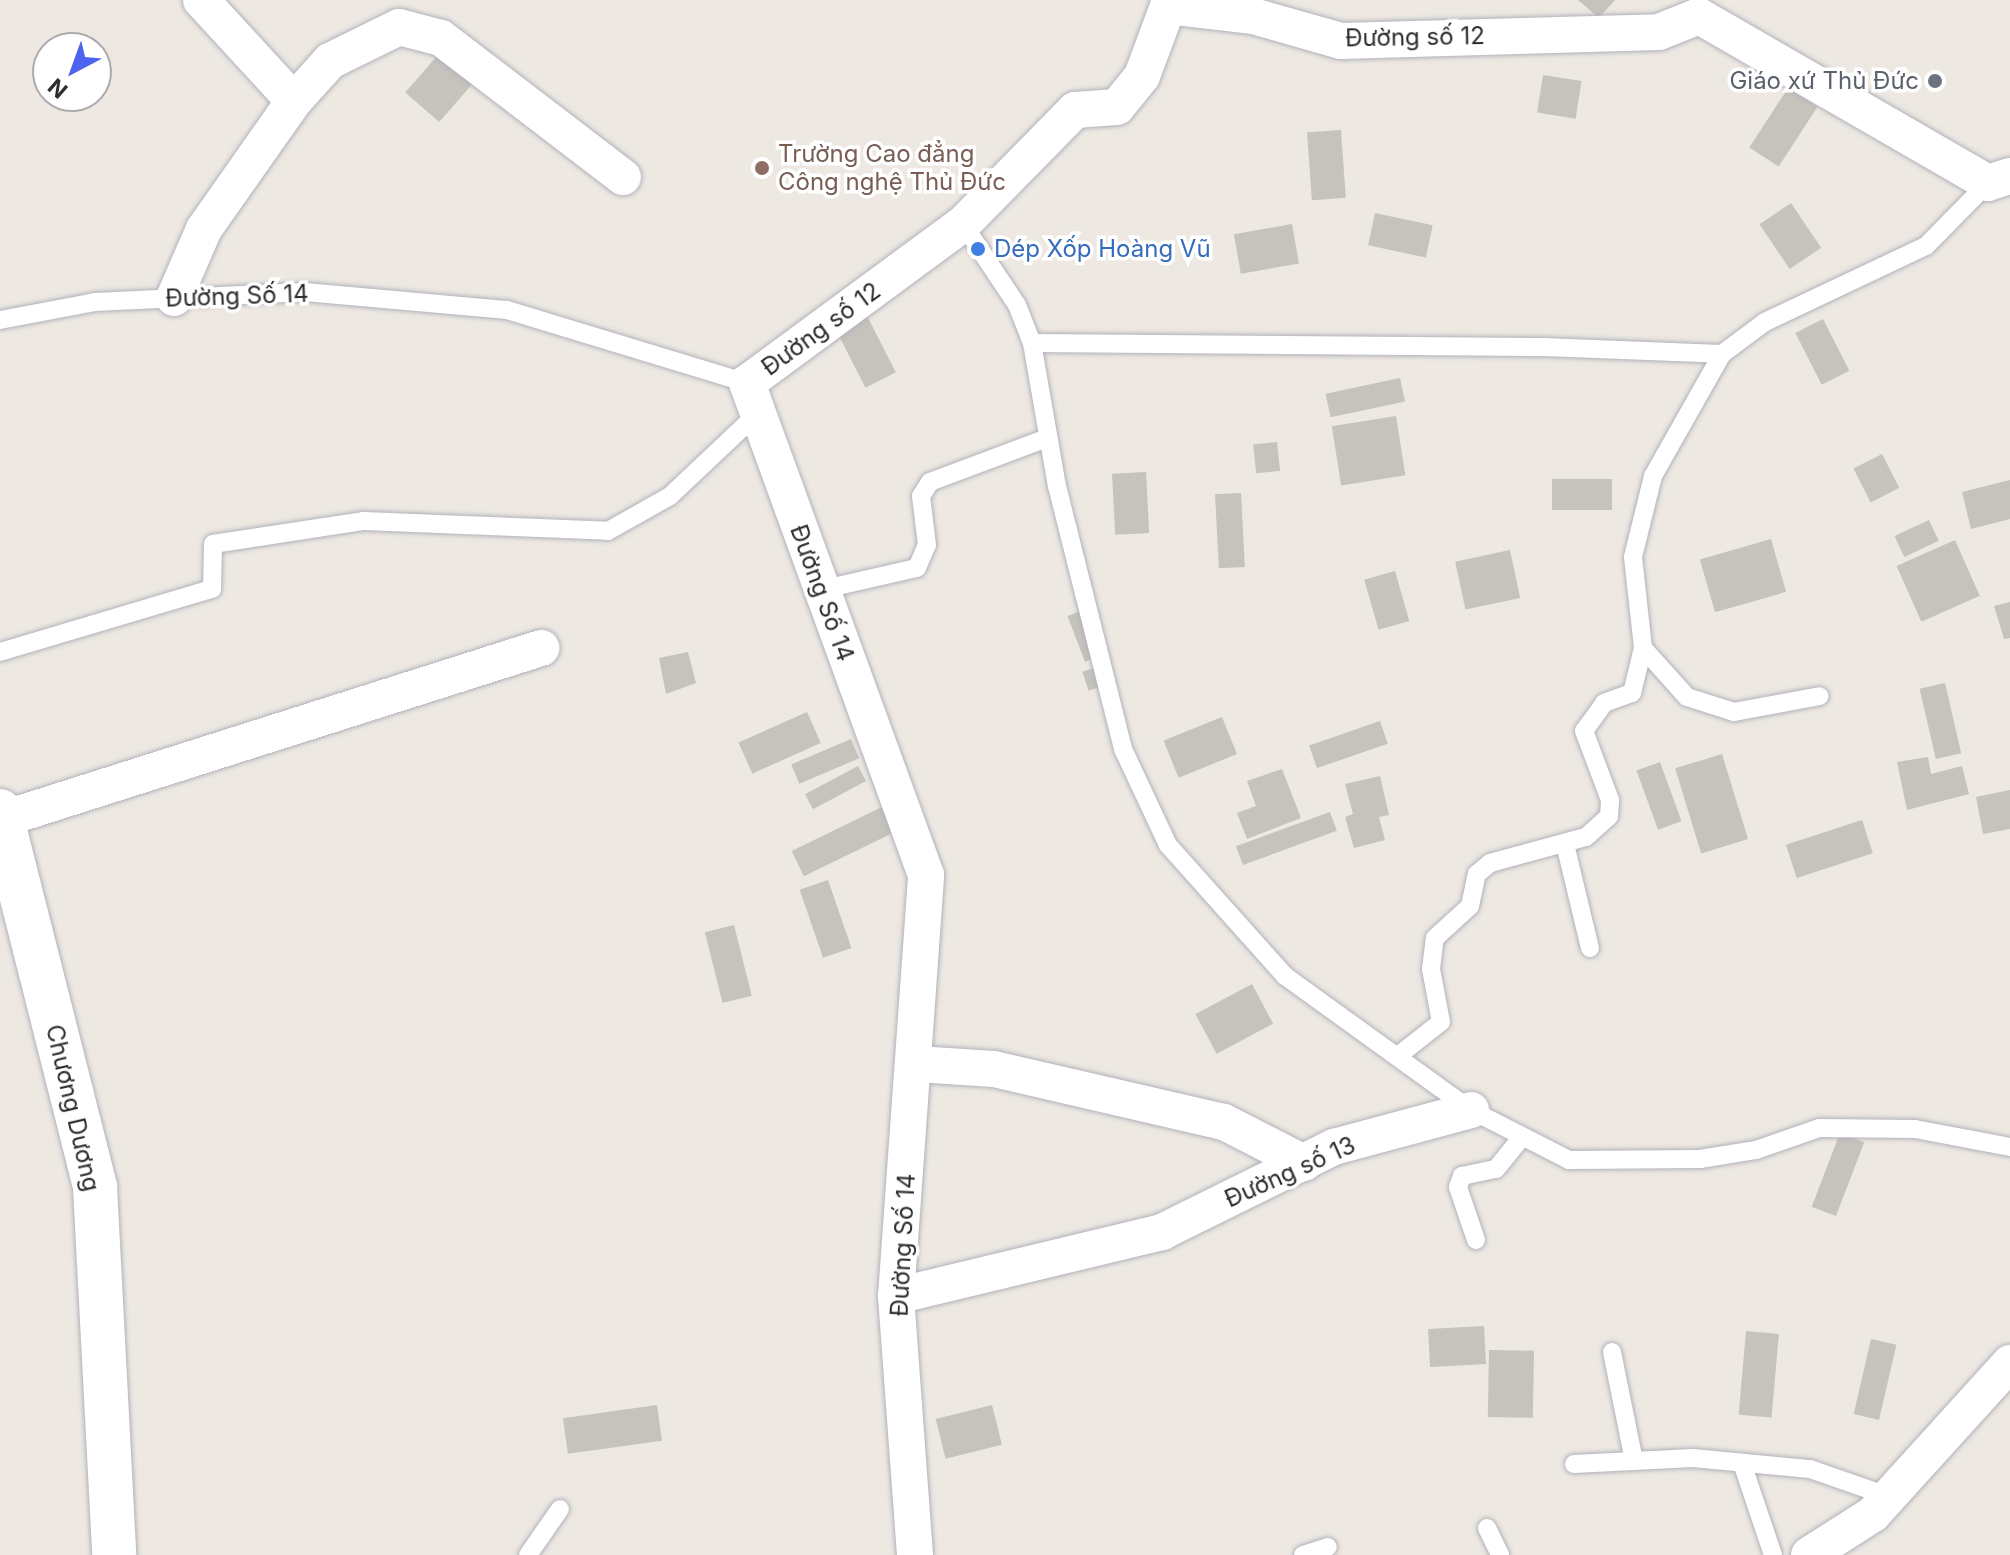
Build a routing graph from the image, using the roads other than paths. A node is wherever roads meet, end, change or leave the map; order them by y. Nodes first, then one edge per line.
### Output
1 (201, 0) edge
2 (1699, 8) edge
3 (294, 101) junction
4 (623, 177) dead end
5 (1999, 179) edge
6 (963, 224) junction
7 (174, 298) junction
8 (0, 320) edge
9 (1032, 343) junction
10 (1722, 354) junction
11 (751, 399) junction
12 (1047, 438) junction
13 (820, 590) junction
14 (541, 648) dead end
15 (1643, 648) junction
16 (0, 652) edge
17 (1820, 696) dead end
18 (2, 815) edge
19 (1565, 844) junction
20 (1590, 948) dead end
21 (1399, 1055) junction
22 (916, 1064) junction
23 (1471, 1110) junction
24 (1520, 1139) junction
25 (2010, 1147) edge
26 (1304, 1163) junction
27 (1476, 1240) dead end
28 (896, 1296) junction
29 (1612, 1352) dead end
30 (2010, 1363) edge
31 (1634, 1461) junction
32 (1742, 1463) junction
33 (1574, 1464) dead end
34 (1891, 1497) junction
35 (560, 1509) dead end
36 (1487, 1528) dead end
37 (1328, 1547) dead end
38 (114, 1555) edge
39 (528, 1555) edge
40 (915, 1555) edge
41 (1303, 1555) edge
42 (1500, 1555) edge
43 (1773, 1555) edge
44 (1809, 1555) edge

1 - 3 street
2 - 5 street, Đường số 12
2 - 6 street, Đường số 12
3 - 4 street
3 - 7 street
5 - 10 lane
6 - 9 lane
6 - 11 street, Đường số 12
7 - 8 lane, Đường Số 14
7 - 11 lane, Đường Số 14
9 - 10 lane
9 - 12 lane
10 - 15 lane
11 - 13 street, Đường Số 14
11 - 16 lane
12 - 13 lane
12 - 21 lane
13 - 22 street, Đường Số 14
14 - 18 street
15 - 17 lane
15 - 19 lane
18 - 38 street, Chương Dương
19 - 20 lane
19 - 21 lane
21 - 23 lane
22 - 26 street
22 - 28 street, Đường Số 14
23 - 24 lane
23 - 26 street, Đường số 13
24 - 25 lane
24 - 27 lane
26 - 28 street, Đường số 13
28 - 40 street, Đường Số 14
29 - 31 lane
30 - 34 street
31 - 32 lane
31 - 33 lane
32 - 34 lane
32 - 43 lane
34 - 44 street
35 - 39 lane
36 - 42 lane
37 - 41 lane

